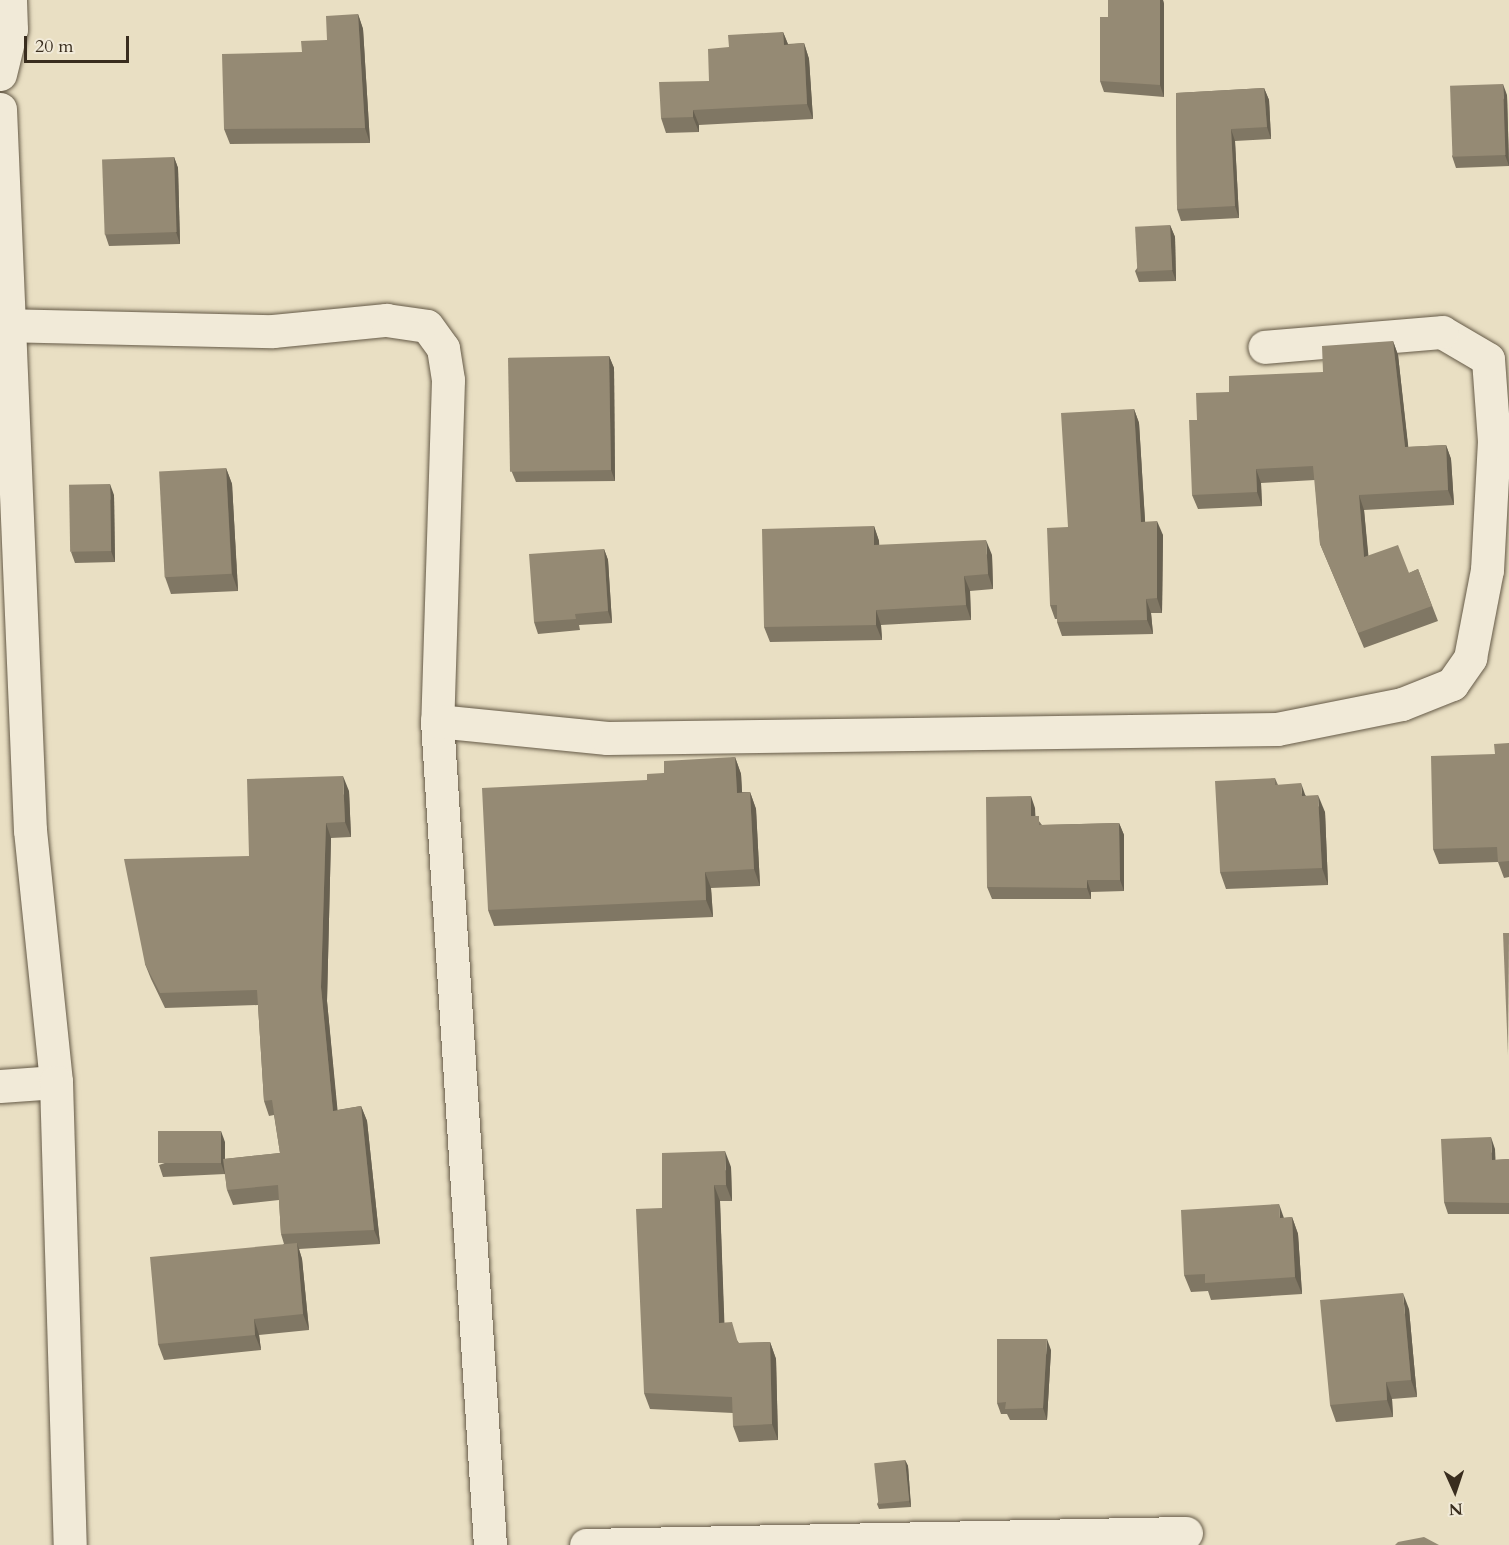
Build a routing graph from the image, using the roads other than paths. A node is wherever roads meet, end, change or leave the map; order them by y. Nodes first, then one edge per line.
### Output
1 (10, 0) edge
2 (0, 74) edge
3 (0, 110) edge
4 (6, 325) edge
5 (1265, 347) dead end
6 (437, 721) junction
7 (56, 1082) junction
8 (0, 1086) edge
9 (1186, 1533) dead end
10 (1130, 1541) edge
11 (70, 1545) edge
12 (490, 1545) edge
13 (586, 1545) edge

1 - 2 street
3 - 4 street
4 - 6 street
4 - 7 street
5 - 6 street
6 - 12 street
7 - 8 street
7 - 11 street
9 - 10 street
10 - 13 street

